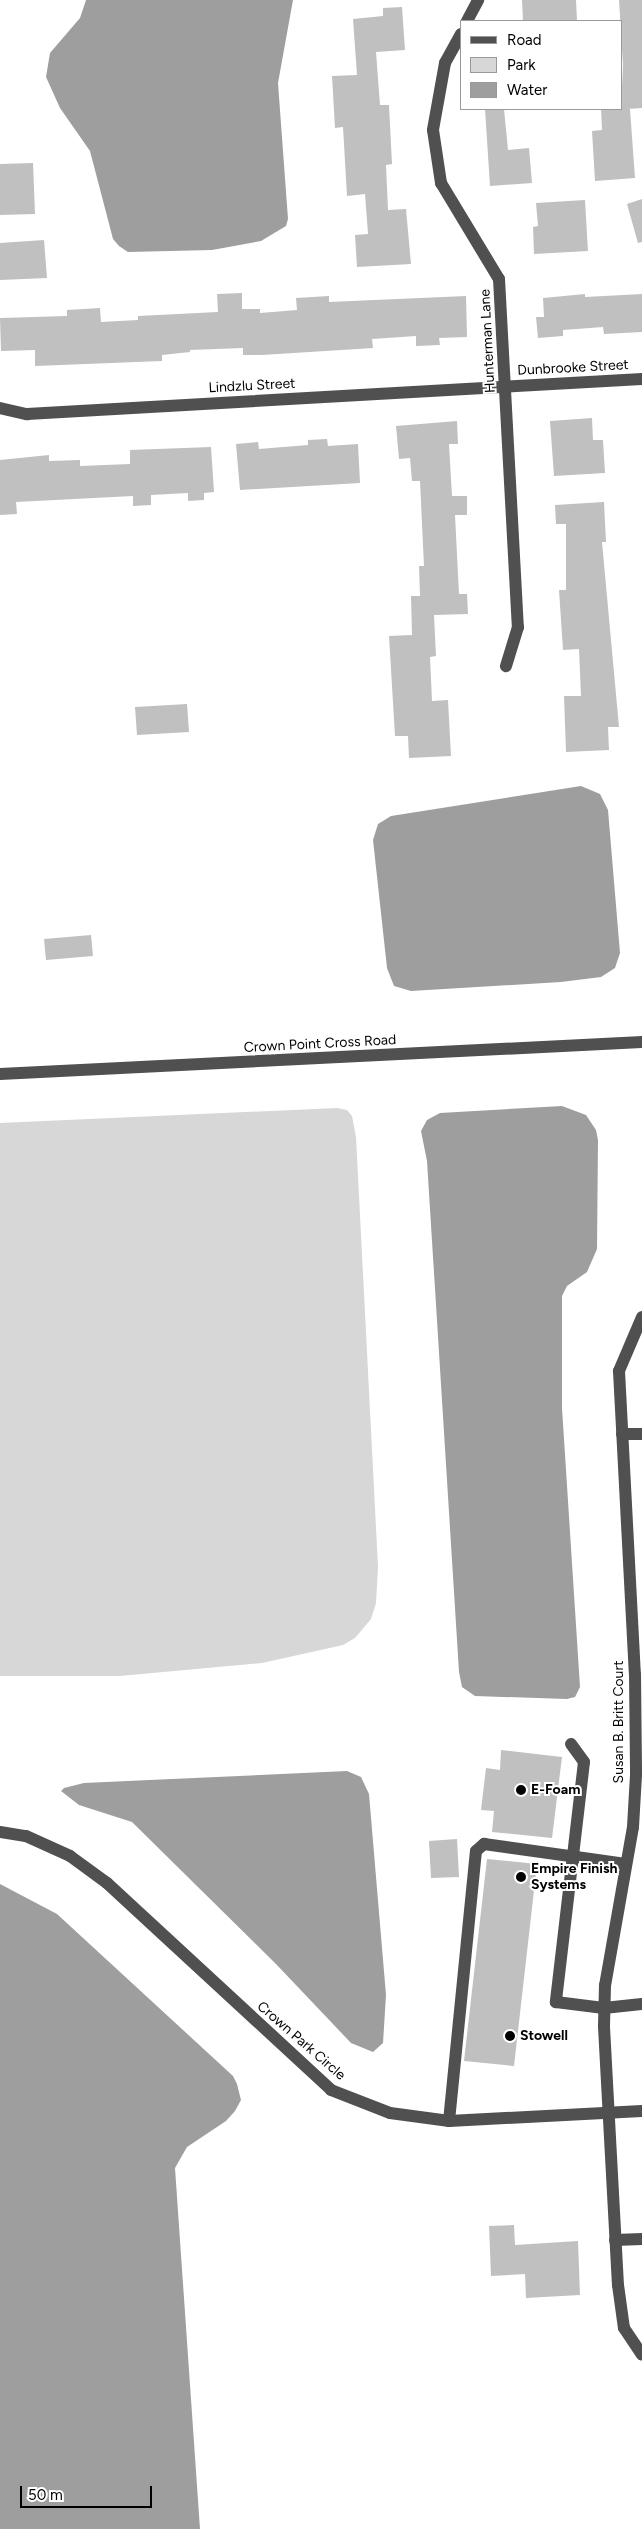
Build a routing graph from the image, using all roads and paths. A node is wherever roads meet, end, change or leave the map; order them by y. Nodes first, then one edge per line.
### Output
1 (478, 0) edge
2 (468, 20) edge
3 (460, 36) edge
4 (642, 379) edge
5 (506, 387) junction
6 (0, 408) edge
7 (506, 666) dead end
8 (642, 1042) edge
9 (0, 1074) edge
10 (642, 1317) edge
11 (622, 1434) junction
12 (642, 1434) edge
13 (570, 1744) dead end
14 (639, 1774) edge
15 (0, 1832) edge
16 (572, 1855) junction
17 (626, 1864) junction
18 (642, 2004) edge
19 (604, 2008) junction
20 (642, 2111) edge
21 (610, 2113) junction
22 (449, 2121) junction
23 (642, 2239) edge
24 (615, 2240) junction
25 (642, 2355) edge

1 - 2 street
3 - 5 street, Hunterman Lane
4 - 5 street, Dunbrooke Street
5 - 6 street, Lindzlu Street
5 - 7 street, Hunterman Lane
8 - 9 street, Crown Point Cross Road
10 - 11 street, Susan B. Britt Court
11 - 12 street
11 - 14 street, Susan B. Britt Court
13 - 16 street
14 - 17 street, Susan B. Britt Court
15 - 22 street, Crown Park Circle
16 - 17 street
16 - 19 street
16 - 22 street
17 - 19 street, Susan B. Britt Court
18 - 19 street
19 - 21 street, Susan B. Britt Court
20 - 21 street, Crown Park Circle
21 - 22 street, Crown Park Circle
21 - 24 street, Susan B. Britt Court
23 - 24 street
24 - 25 street, Susan B. Britt Court

